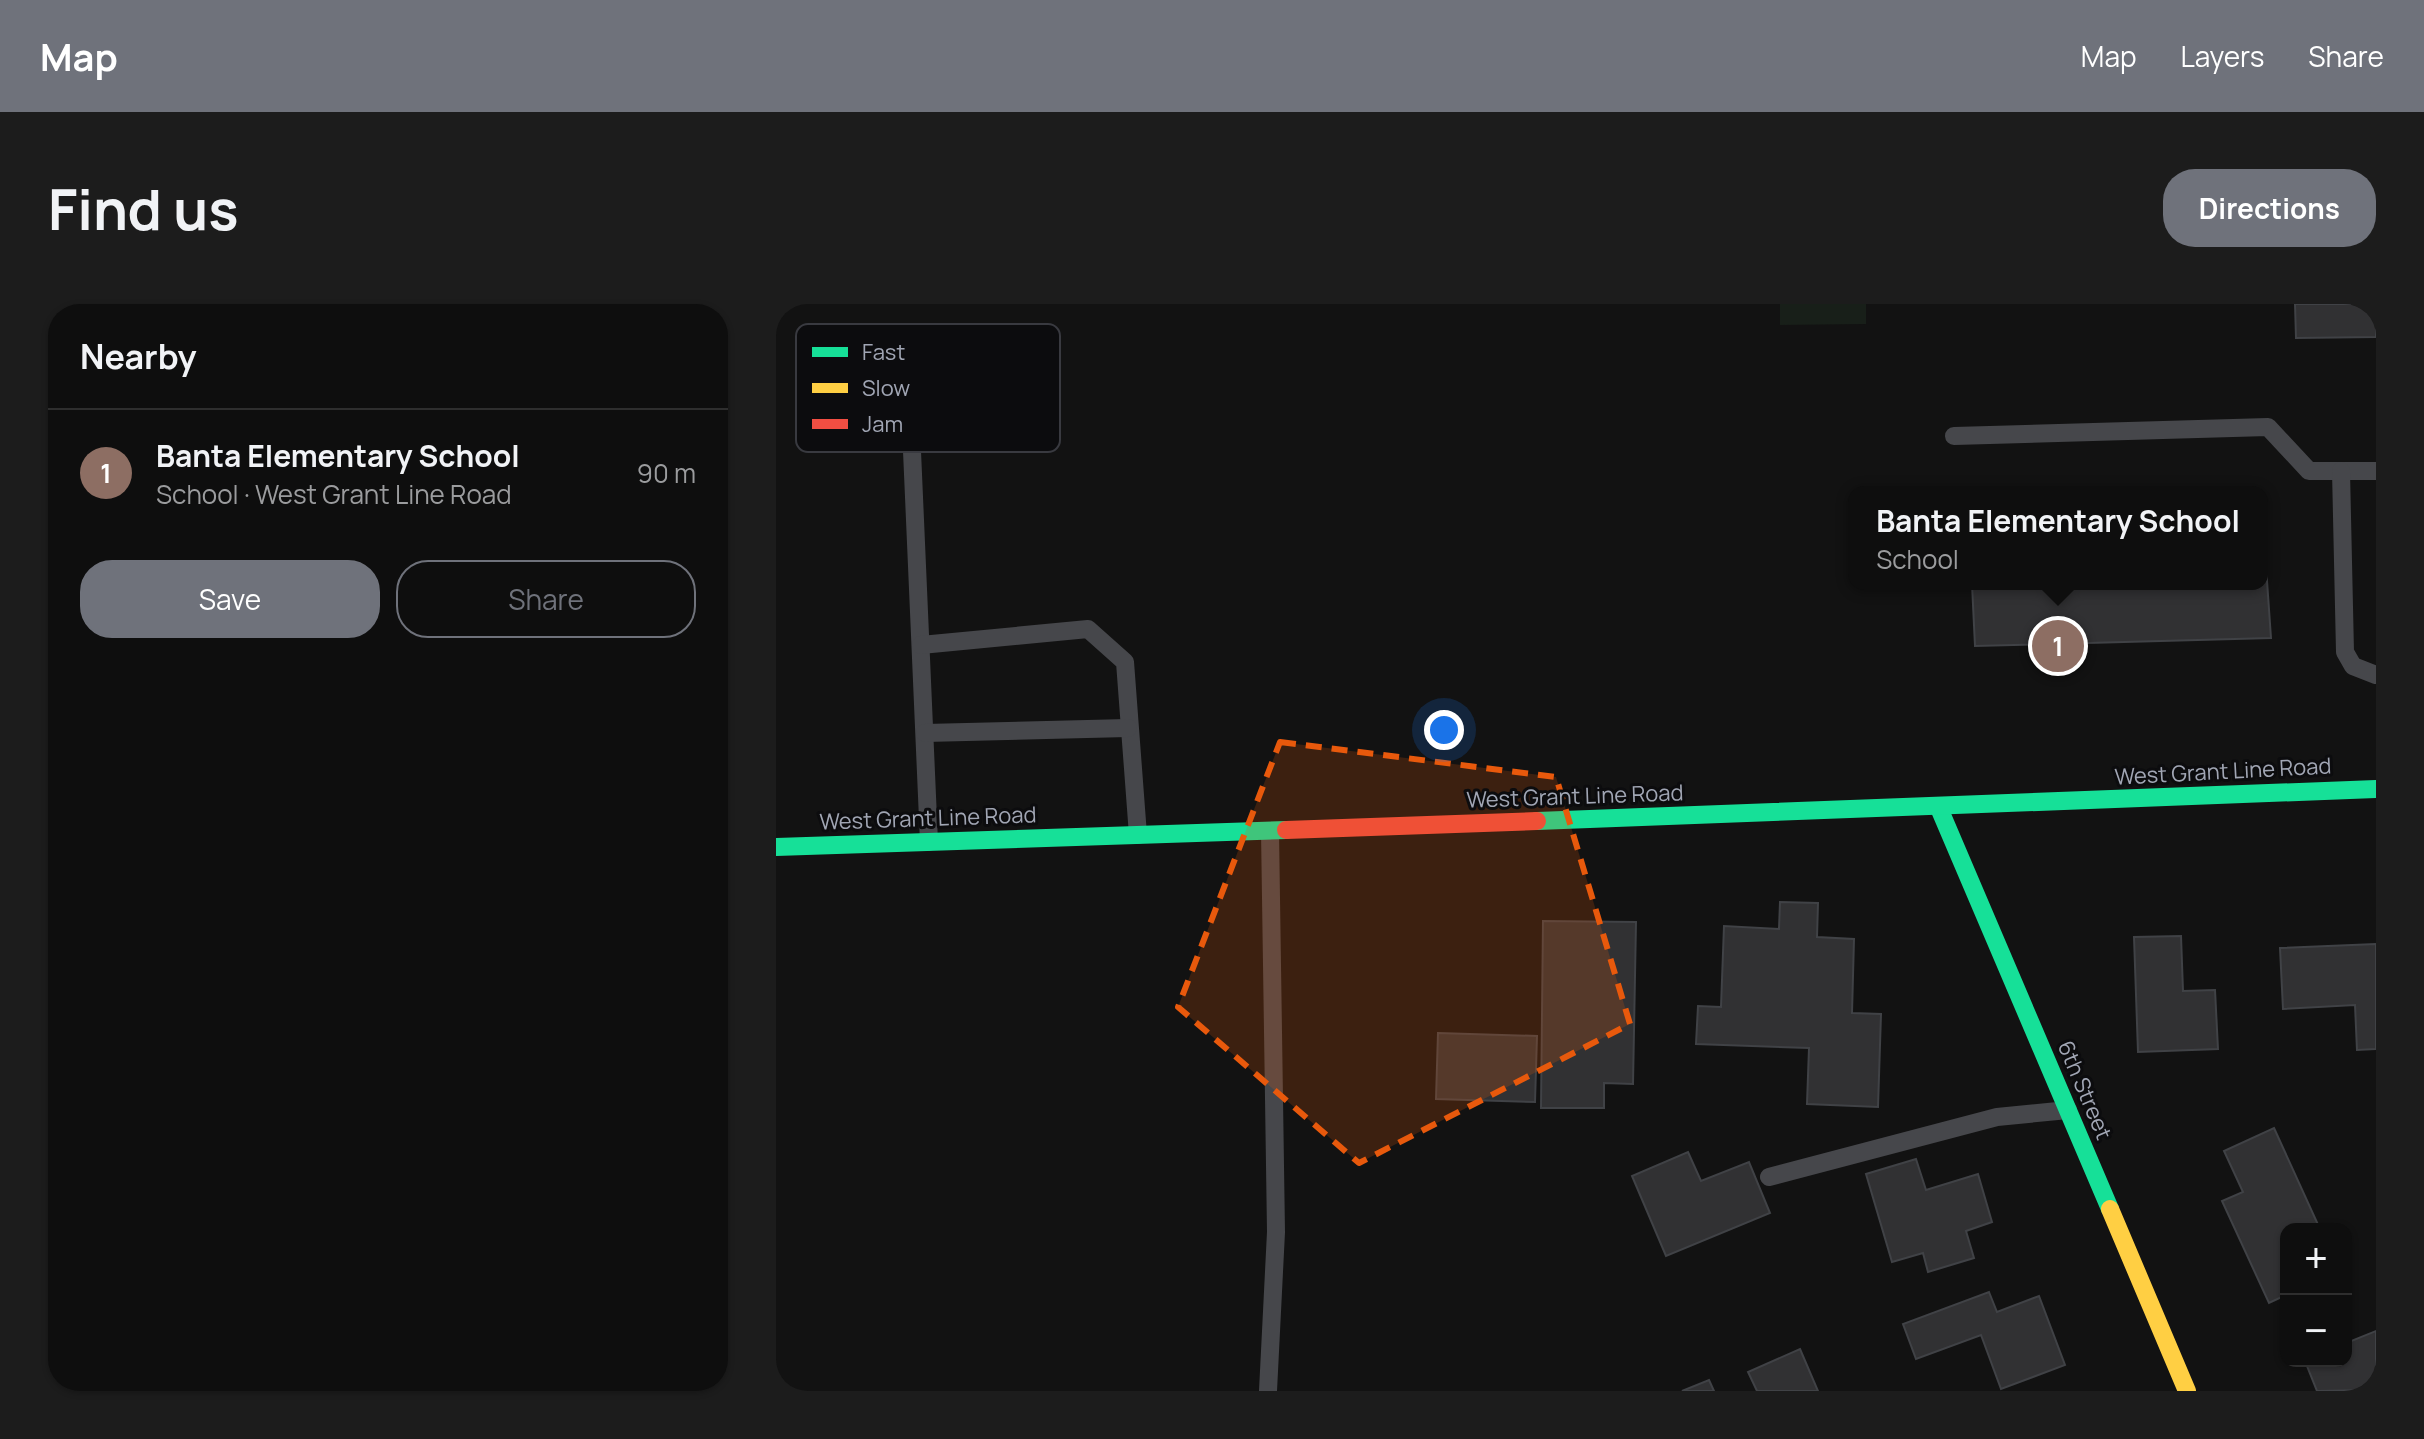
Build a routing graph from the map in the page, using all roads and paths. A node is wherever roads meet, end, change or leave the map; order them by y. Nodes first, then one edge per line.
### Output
1 (1954, 436) dead end
2 (912, 452) edge
3 (2341, 471) junction
4 (2376, 471) edge
5 (921, 645) junction
6 (2376, 675) edge
7 (1128, 728) junction
8 (925, 733) junction
9 (2376, 789) edge
10 (1939, 808) junction
11 (1270, 831) junction
12 (1138, 835) junction
13 (929, 842) junction
14 (776, 847) edge
15 (2068, 1110) junction
16 (1769, 1177) dead end
17 (1268, 1391) edge
18 (2187, 1391) edge

1 - 3 lane
2 - 5 lane
3 - 4 lane
3 - 6 lane
5 - 7 lane
5 - 8 lane
7 - 8 lane
7 - 12 lane
8 - 13 lane
9 - 10 main road, West Grant Line Road
10 - 11 main road, West Grant Line Road
10 - 15 main road, 6th Street
11 - 12 main road, West Grant Line Road
11 - 17 lane
12 - 13 main road, West Grant Line Road
13 - 14 main road, West Grant Line Road
15 - 16 lane
15 - 18 main road, 6th Street

